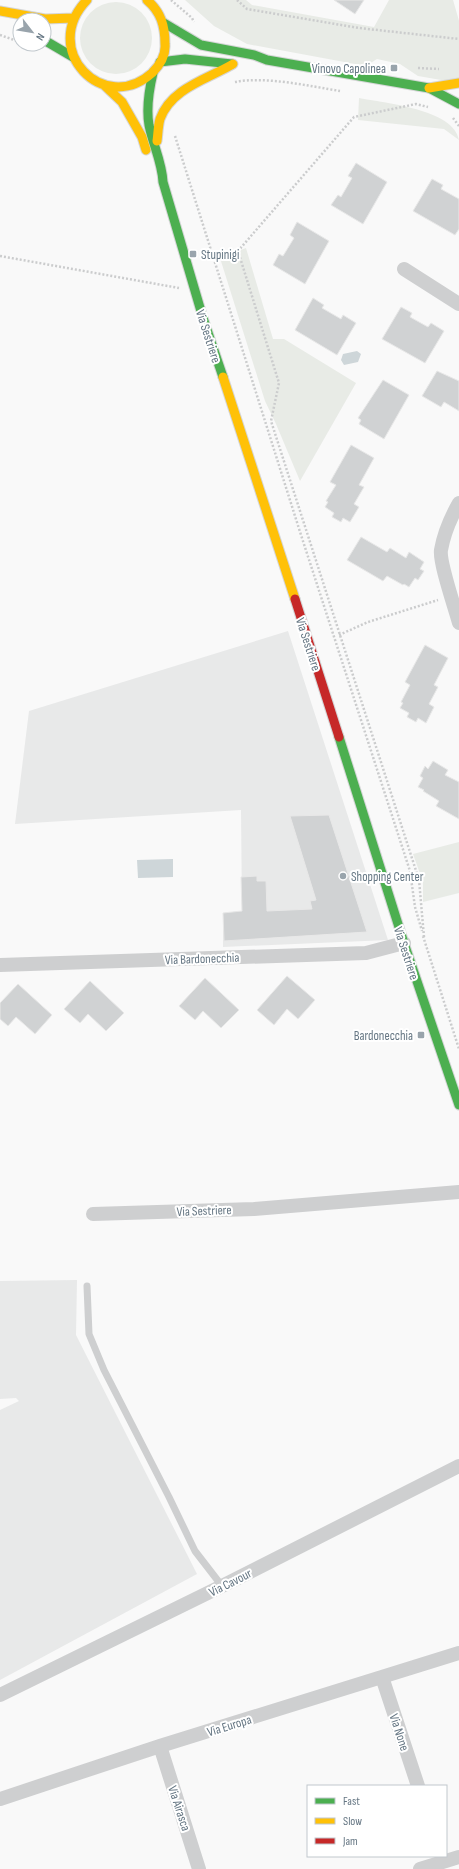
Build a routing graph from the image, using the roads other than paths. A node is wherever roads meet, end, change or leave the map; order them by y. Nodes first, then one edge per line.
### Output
1 (147, 0) edge
2 (81, 2) edge
3 (0, 11) edge
4 (74, 18) junction
5 (164, 23) junction
6 (52, 45) edge
7 (73, 57) junction
8 (267, 60) junction
9 (160, 62) junction
10 (253, 64) dead end
11 (153, 73) junction
12 (459, 83) edge
13 (104, 86) junction
14 (429, 88) junction
15 (459, 104) edge
16 (156, 149) junction
17 (163, 182) junction
18 (404, 269) dead end
19 (459, 304) edge
20 (459, 503) edge
21 (459, 623) edge
22 (404, 943) junction
23 (0, 965) edge
24 (459, 1106) edge
25 (459, 1192) edge
26 (93, 1214) dead end
27 (87, 1286) dead end
28 (459, 1466) edge
29 (222, 1586) junction
30 (459, 1653) edge
31 (382, 1678) junction
32 (0, 1695) edge
33 (160, 1746) junction
34 (418, 1785) edge
35 (0, 1799) edge
36 (459, 1857) edge
37 (444, 1862) edge
38 (199, 1869) edge
39 (420, 1869) edge

1 - 5 main road
2 - 4 main road
3 - 4 main road
4 - 7 main road
5 - 8 main road
5 - 9 main road
6 - 7 main road
7 - 13 main road, Via Sestriere
8 - 10 main road
8 - 14 main road
9 - 11 main road
9 - 16 main road, Via Sestriere
11 - 13 main road
11 - 16 main road, Via Sestriere
12 - 14 main road
13 - 17 main road, Via Sestriere
14 - 15 main road
16 - 17 main road, Via Sestriere
17 - 22 main road, Via Sestriere
18 - 19 street
20 - 21 street
22 - 23 street, Via Bardonecchia
22 - 24 main road, Via Sestriere
25 - 26 street, Via Sestriere
27 - 29 lane
28 - 29 street, Via Cavour
29 - 32 street, Via Cavour
30 - 31 street, Via Europa
31 - 33 street, Via Europa
31 - 34 street, Via None
33 - 35 street, Via Europa
33 - 38 street, Via Airasca
36 - 37 street
37 - 39 street

